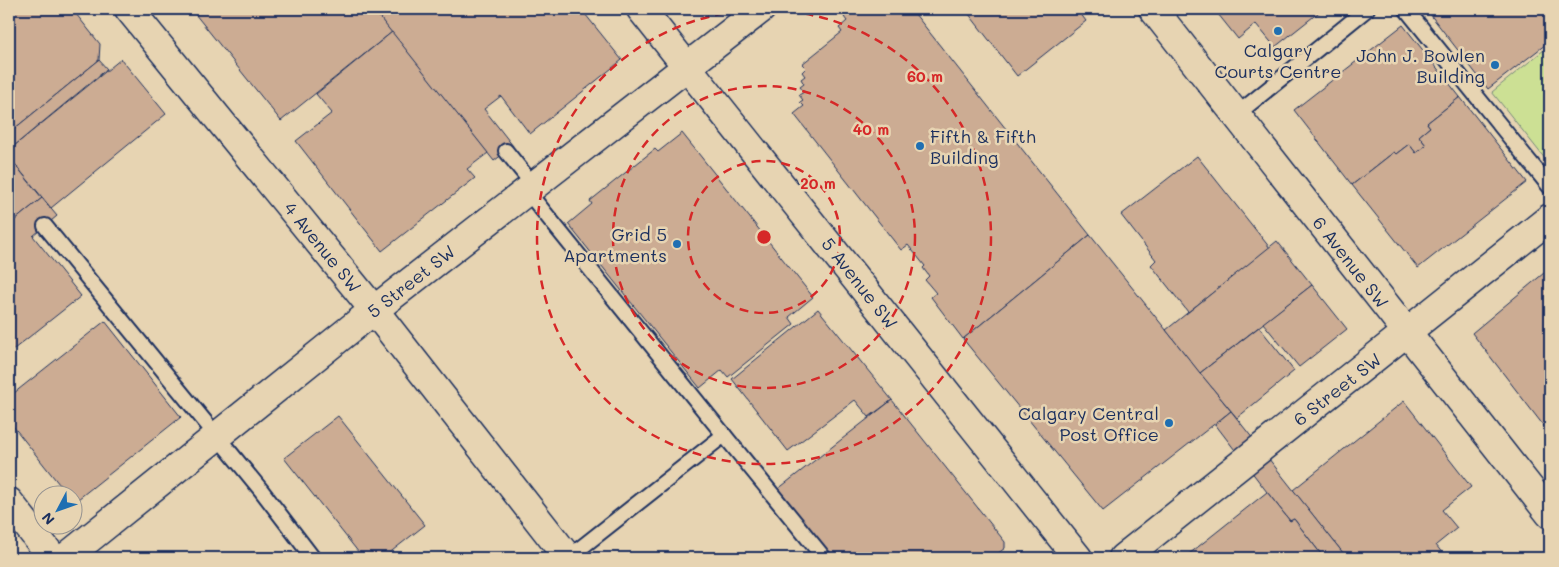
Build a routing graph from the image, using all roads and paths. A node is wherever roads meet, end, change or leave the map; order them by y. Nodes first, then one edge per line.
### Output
1 (130, 9) edge
2 (641, 9) edge
3 (762, 9) edge
4 (1153, 9) edge
5 (1367, 9) edge
6 (1406, 9) edge
7 (687, 66) junction
8 (1236, 115) junction
9 (506, 151) dead end
10 (1550, 187) edge
11 (530, 189) junction
12 (1550, 218) edge
13 (45, 226) dead end
14 (374, 310) junction
15 (1407, 334) junction
16 (724, 435) junction
17 (217, 436) junction
18 (9, 502) edge
19 (1550, 514) edge
20 (53, 558) edge
21 (65, 558) edge
22 (313, 558) edge
23 (568, 558) edge
24 (824, 558) edge
25 (1078, 558) edge
26 (1123, 558) edge

1 - 14 main road, 4 Avenue SW
2 - 7 main road, 5 Avenue SW
3 - 7 main road, 5 Street SW
4 - 8 main road, 6 Avenue SW
5 - 8 lane
6 - 10 lane
7 - 11 main road, 5 Street SW
7 - 25 main road, 5 Avenue SW
8 - 15 main road, 6 Avenue SW
9 - 11 lane
11 - 14 main road, 5 Street SW
11 - 16 lane
12 - 15 main road, 6 Street SW
13 - 17 lane
14 - 17 main road, 5 Street SW
14 - 23 main road, 4 Avenue SW
15 - 19 main road, 6 Avenue SW
15 - 26 main road, 6 Street SW
16 - 23 lane
16 - 24 lane
17 - 21 main road, 5 Street SW
17 - 22 lane
18 - 20 main road

